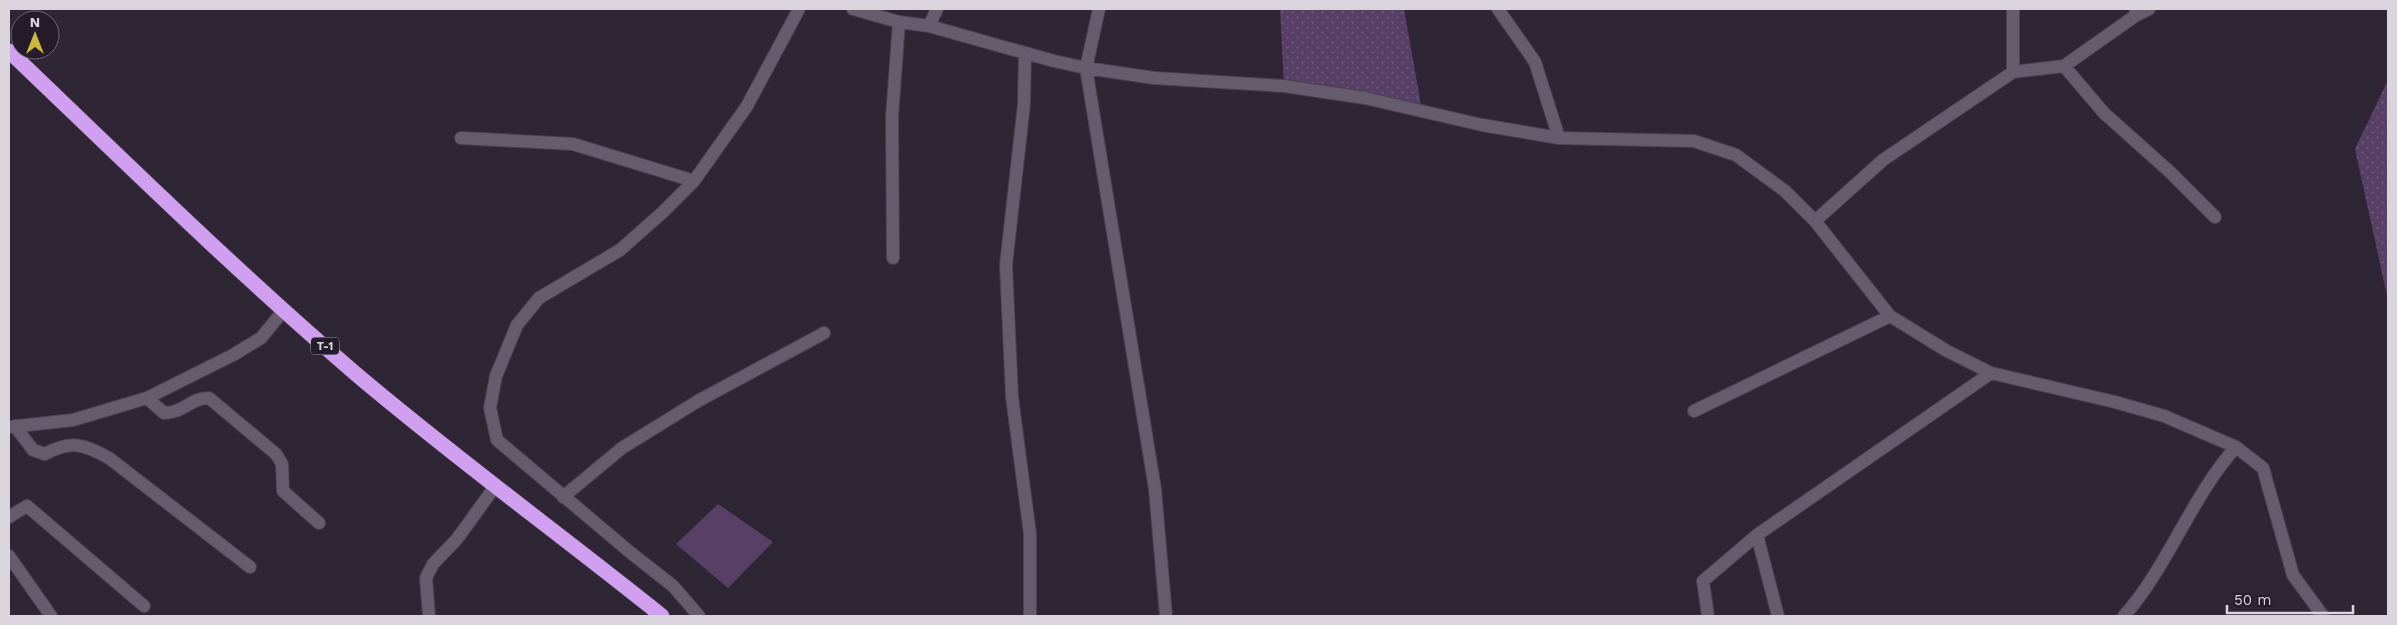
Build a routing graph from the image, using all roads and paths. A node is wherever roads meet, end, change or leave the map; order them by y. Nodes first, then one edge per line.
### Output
1 (799, 9) edge
2 (853, 9) edge
3 (937, 9) edge
4 (1099, 9) edge
5 (1498, 9) edge
6 (2013, 9) edge
7 (2149, 9) edge
8 (2136, 12) edge
9 (899, 22) junction
10 (929, 26) junction
11 (9, 52) edge
12 (1025, 53) junction
13 (2064, 66) junction
14 (1086, 68) junction
15 (2013, 72) junction
16 (461, 138) dead end
17 (1560, 138) junction
18 (694, 181) junction
19 (2215, 217) dead end
20 (1815, 221) junction
21 (893, 258) dead end
22 (284, 310) junction
23 (1890, 316) junction
24 (824, 333) dead end
25 (1991, 373) junction
26 (147, 398) junction
27 (1694, 410) dead end
28 (12, 427) edge
29 (2236, 447) junction
30 (496, 486) junction
31 (563, 497) junction
32 (9, 518) edge
33 (319, 523) dead end
34 (1757, 535) junction
35 (9, 556) edge
36 (250, 567) dead end
37 (144, 606) dead end
38 (51, 616) edge
39 (429, 616) edge
40 (662, 616) edge
41 (700, 616) edge
42 (1030, 616) edge
43 (1166, 616) edge
44 (1708, 616) edge
45 (1778, 616) edge
46 (2124, 616) edge
47 (2323, 616) edge

1 - 18 street
2 - 9 street
3 - 10 street
4 - 14 street
5 - 17 street
6 - 15 street
7 - 8 street
8 - 13 street
9 - 10 street
9 - 21 street
10 - 12 street
11 - 22 highway, T-1
12 - 14 street
12 - 42 street
13 - 15 street
13 - 19 street
14 - 17 street
14 - 43 street
15 - 20 street
16 - 18 street
17 - 20 street
18 - 31 street
20 - 23 street
22 - 26 street
22 - 30 highway, T-1
23 - 25 street
23 - 27 street
24 - 31 street
25 - 29 street
25 - 34 street
26 - 28 street
26 - 33 street
28 - 36 street
29 - 46 street
29 - 47 street
30 - 39 street
30 - 40 highway, T-1
31 - 41 street
32 - 37 street
34 - 44 street
34 - 45 street
35 - 38 street

